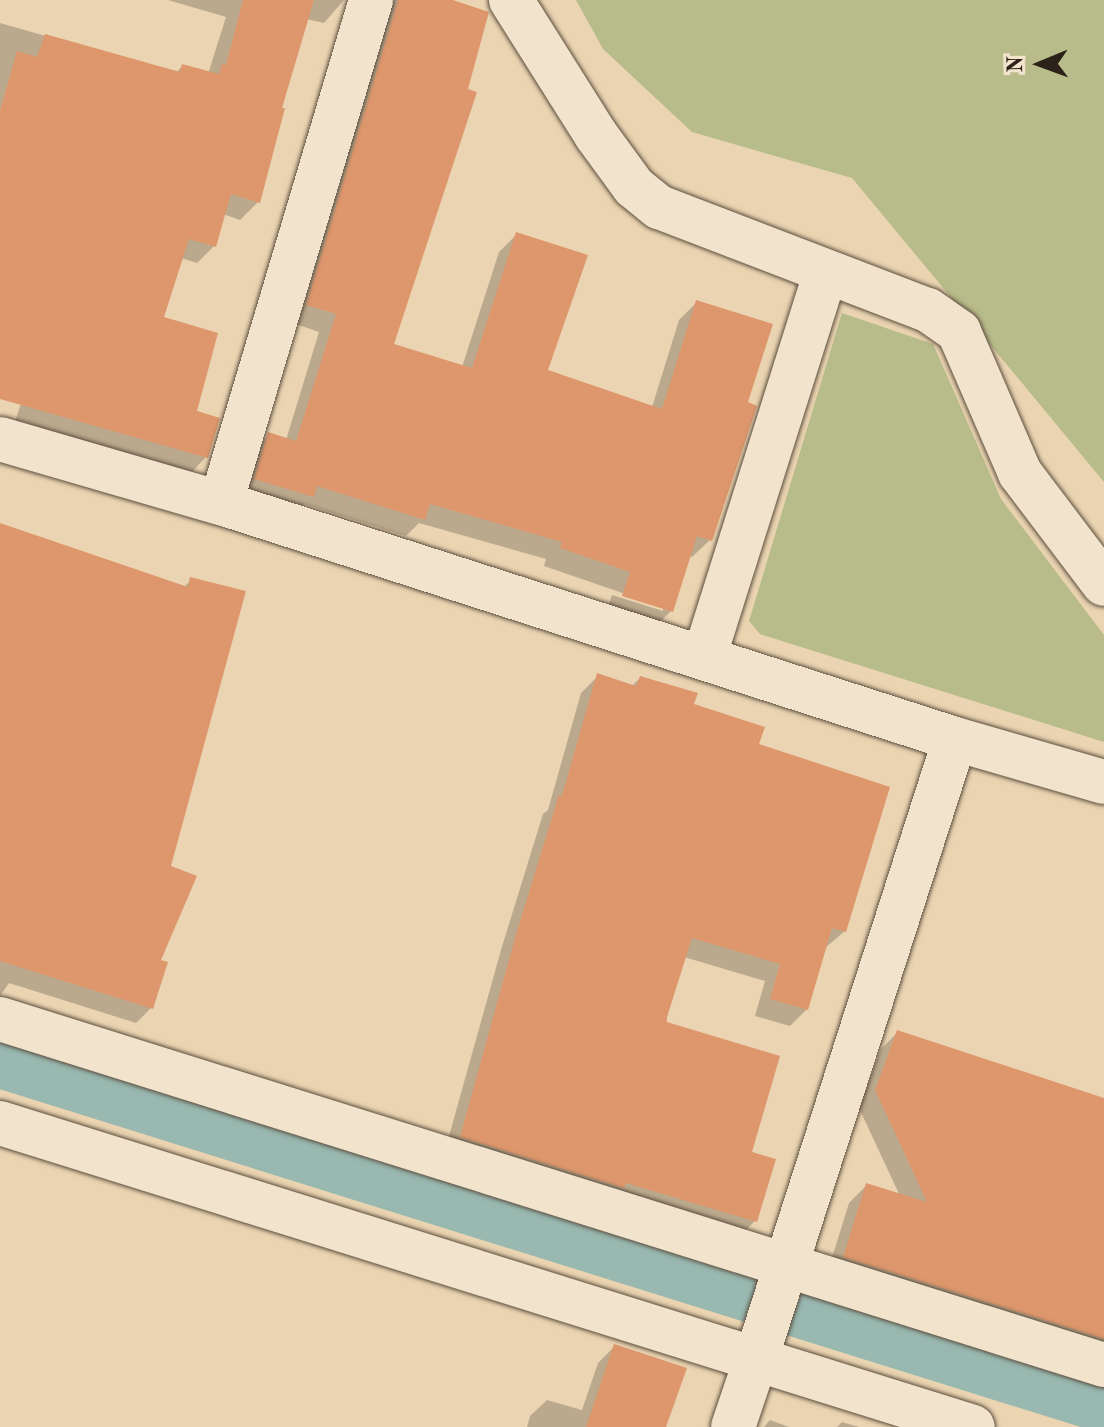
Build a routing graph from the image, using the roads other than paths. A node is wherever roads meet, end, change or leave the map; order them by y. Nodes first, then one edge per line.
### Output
1 (371, 0) edge
2 (511, 0) edge
3 (826, 272) junction
4 (0, 439) edge
5 (221, 503) junction
6 (1104, 584) edge
7 (704, 658) junction
8 (955, 739) junction
9 (1104, 782) edge
10 (0, 1019) edge
11 (0, 1123) edge
12 (783, 1275) junction
13 (759, 1349) junction
14 (1104, 1365) edge
15 (733, 1427) edge
16 (973, 1427) edge

1 - 5 street
2 - 3 street
3 - 6 street
3 - 7 street
4 - 5 street
5 - 7 street
7 - 8 street
8 - 9 street
8 - 12 street
10 - 12 street
11 - 13 street
12 - 13 street
12 - 14 street
13 - 15 street
13 - 16 street

